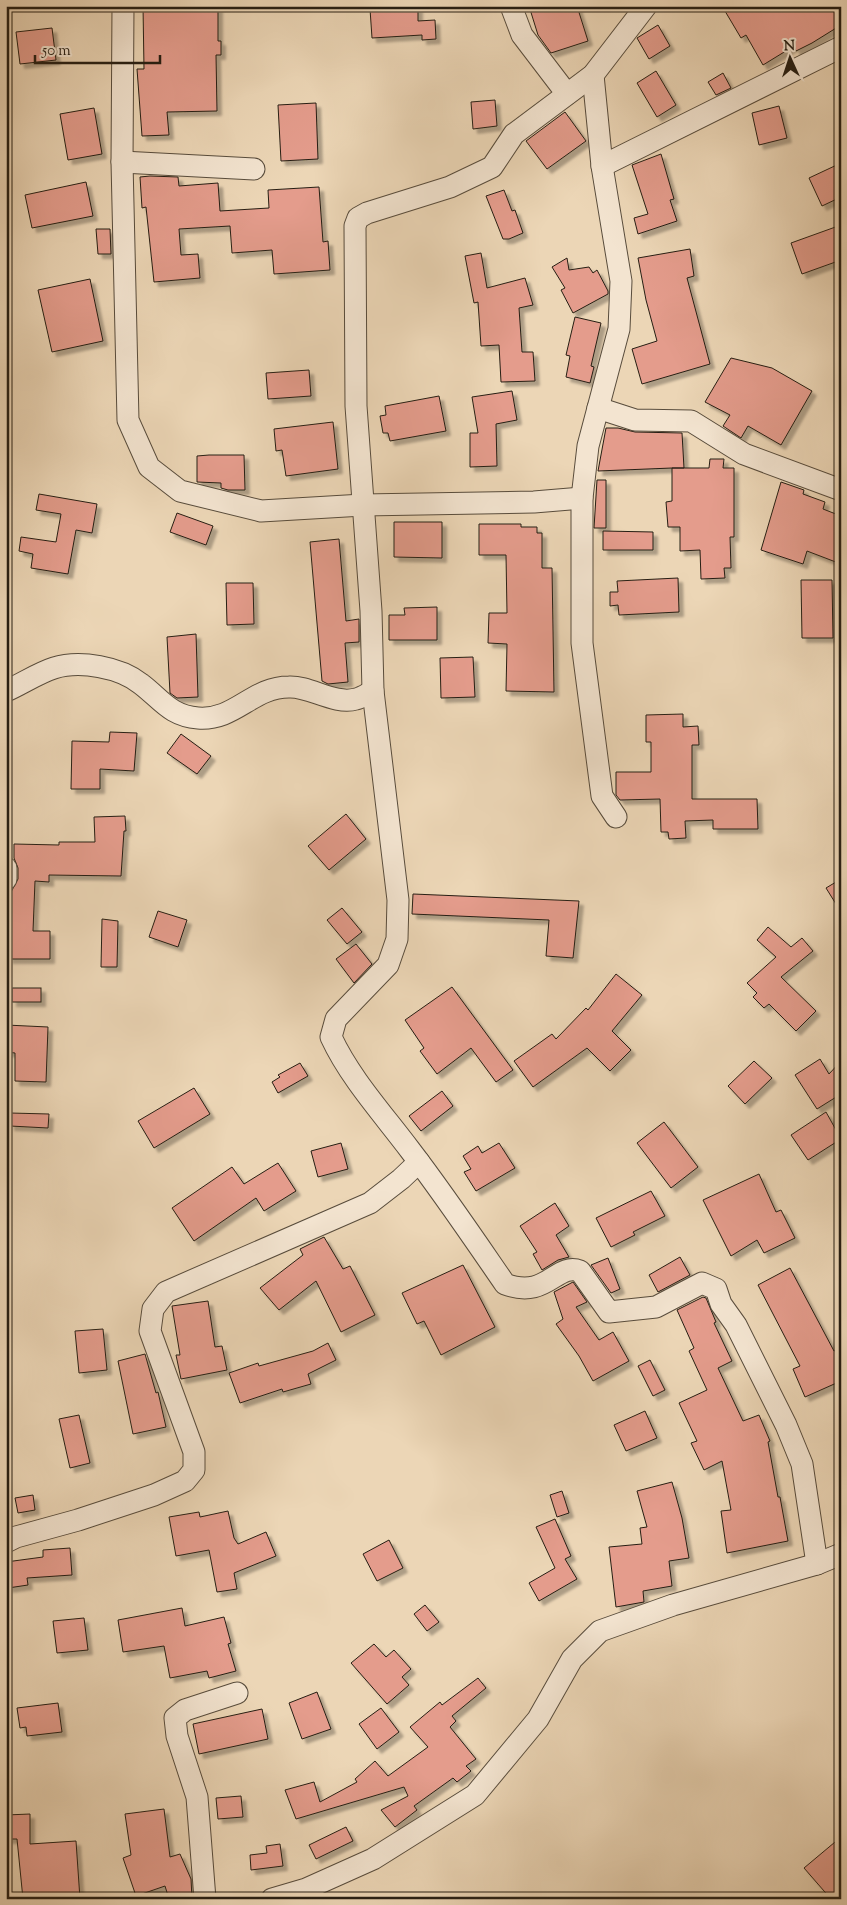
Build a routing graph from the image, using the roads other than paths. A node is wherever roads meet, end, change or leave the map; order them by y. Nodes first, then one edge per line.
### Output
1 (123, 6) edge
2 (511, 6) edge
3 (646, 6) edge
4 (841, 47) edge
5 (593, 75) junction
6 (567, 94) junction
7 (122, 162) junction
8 (602, 166) junction
9 (254, 169) dead end
10 (598, 408) junction
11 (841, 490) edge
12 (582, 498) junction
13 (363, 505) junction
14 (6, 691) edge
15 (373, 691) junction
16 (616, 817) dead end
17 (6, 868) edge
18 (6, 879) edge
19 (419, 1162) junction
20 (6, 1542) edge
21 (841, 1554) edge
22 (817, 1564) junction
23 (238, 1693) dead end
24 (206, 1899) edge
25 (272, 1899) edge

1 - 7 street
2 - 6 street
3 - 5 street
4 - 8 street
5 - 6 street
5 - 8 street
6 - 13 street
7 - 9 street
7 - 13 street
8 - 10 street
10 - 11 street
10 - 12 street
12 - 13 street
12 - 16 street
13 - 15 street
14 - 15 street
15 - 19 street
17 - 18 street
19 - 20 street
19 - 22 street
21 - 22 street
22 - 25 street
23 - 24 street

